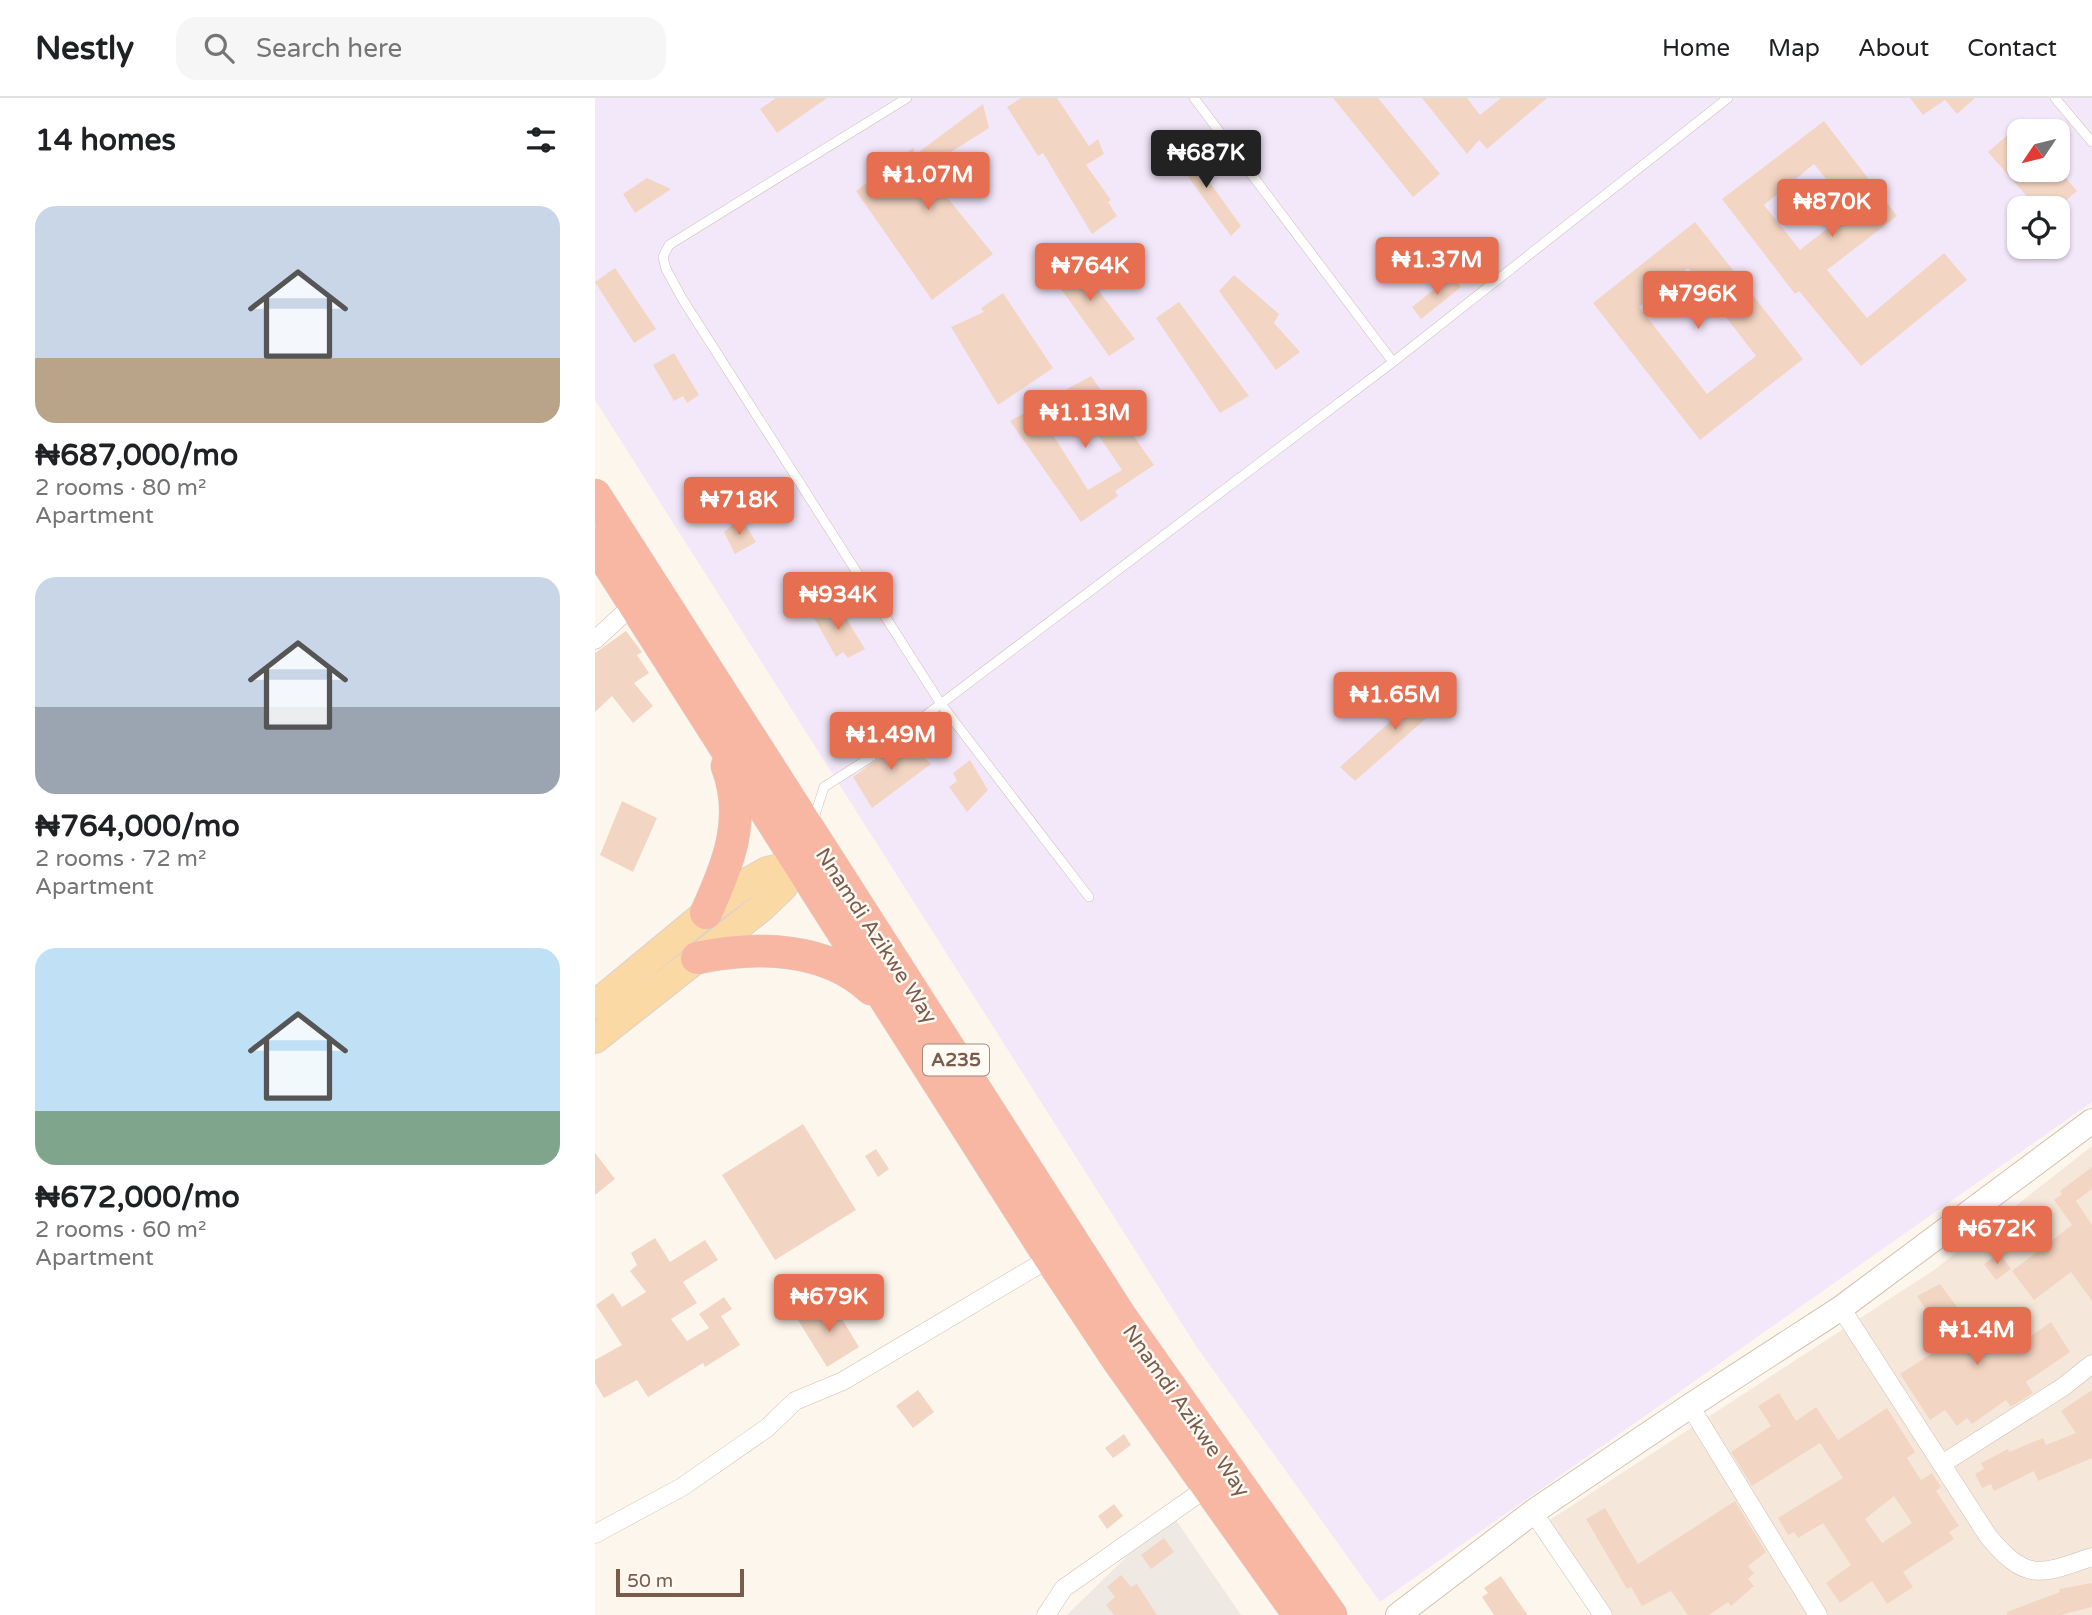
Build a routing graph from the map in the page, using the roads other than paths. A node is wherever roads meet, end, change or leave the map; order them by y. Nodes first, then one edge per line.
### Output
1 (907, 98) edge
2 (1728, 98) edge
3 (2055, 98) edge
4 (1199, 100) edge
5 (2092, 142) edge
6 (1393, 362) junction
7 (595, 495) edge
8 (595, 543) edge
9 (634, 604) junction
10 (595, 640) edge
11 (941, 704) junction
12 (709, 723) junction
13 (774, 776) junction
14 (810, 833) junction
15 (797, 864) junction
16 (849, 894) junction
17 (1089, 897) dead end
18 (706, 913) junction
19 (697, 958) junction
20 (596, 1003) edge
21 (899, 1020) junction
22 (595, 1039) edge
23 (2092, 1121) edge
24 (1050, 1258) junction
25 (1841, 1308) junction
26 (2092, 1364) edge
27 (1690, 1406) junction
28 (1942, 1464) junction
29 (1208, 1487) junction
30 (1534, 1512) junction
31 (595, 1534) edge
32 (2092, 1557) edge
33 (1045, 1615) edge
34 (1299, 1615) edge
35 (1331, 1615) edge
36 (1398, 1615) edge
37 (1603, 1615) edge
38 (1818, 1615) edge

1 - 11 lane
2 - 6 lane
3 - 5 lane
4 - 6 lane
6 - 11 lane
7 - 13 highway, Nnamdi Azikwe Way / A235
8 - 9 highway, Nnamdi Azikwe Way / A235
9 - 10 street
9 - 12 highway, Nnamdi Azikwe Way / A235
11 - 14 lane
11 - 17 lane
12 - 15 highway, Nnamdi Azikwe Way / A235
12 - 18 highway
13 - 14 highway, Nnamdi Azikwe Way / A235
13 - 15 main road
14 - 16 highway, Nnamdi Azikwe Way / A235
15 - 16 main road
15 - 18 main road
15 - 19 main road
15 - 21 highway, Nnamdi Azikwe Way / A235
16 - 35 highway, Nnamdi Azikwe Way / A235
18 - 20 main road
19 - 21 highway
19 - 22 main road
21 - 24 highway, Nnamdi Azikwe Way / A235
23 - 25 street
24 - 29 highway, Nnamdi Azikwe Way / A235
24 - 31 street
25 - 27 street
25 - 28 street
26 - 28 street
27 - 30 street
27 - 38 street
28 - 32 street
29 - 33 street
29 - 34 highway, Nnamdi Azikwe Way / A235
30 - 36 street
30 - 37 street

